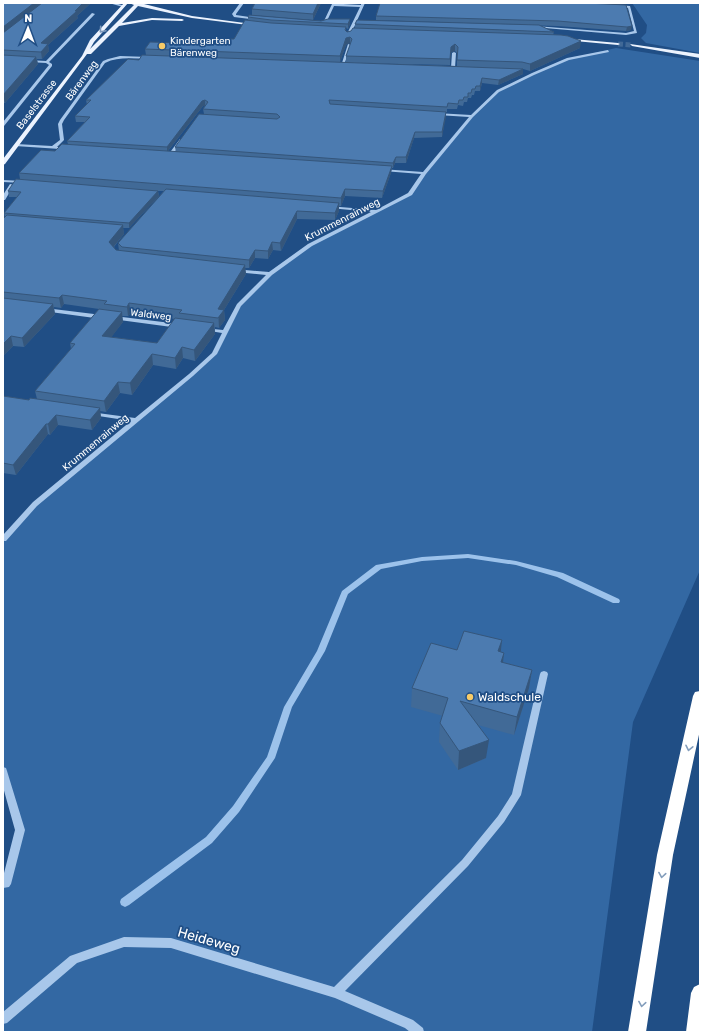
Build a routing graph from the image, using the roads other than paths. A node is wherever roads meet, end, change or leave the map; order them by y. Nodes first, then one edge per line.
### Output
1 (111, 3) edge
2 (242, 3) edge
3 (341, 4) edge
4 (124, 5) edge
5 (134, 5) edge
6 (362, 5) edge
7 (610, 6) edge
8 (93, 14) dead end
9 (261, 19) edge
10 (182, 20) junction
11 (314, 22) edge
12 (354, 22) junction
13 (362, 23) edge
14 (116, 25) junction
15 (534, 27) edge
16 (343, 33) edge
17 (349, 34) junction
18 (356, 34) edge
19 (560, 39) edge
20 (618, 44) tunnel mouth
21 (349, 45) edge
22 (632, 45) tunnel mouth
23 (608, 51) dead end
24 (454, 53) edge
25 (84, 56) junction
26 (700, 56) edge
27 (151, 58) edge
28 (25, 61) edge
29 (47, 62) junction
30 (334, 64) edge
31 (342, 65) junction
32 (350, 65) edge
33 (445, 68) edge
34 (453, 68) junction
35 (460, 69) edge
36 (435, 114) edge
37 (472, 116) junction
38 (3, 125) edge
39 (184, 137) edge
40 (16, 145) junction
41 (54, 147) junction
42 (62, 148) edge
43 (162, 155) edge
44 (170, 155) junction
45 (178, 156) edge
46 (3, 163) edge
47 (379, 170) edge
48 (424, 173) junction
49 (3, 181) edge
50 (15, 182) junction
51 (31, 183) edge
52 (3, 199) edge
53 (322, 207) edge
54 (377, 211) junction
55 (230, 270) edge
56 (270, 274) junction
57 (41, 309) edge
58 (188, 327) edge
59 (203, 329) edge
60 (226, 332) junction
61 (89, 413) edge
62 (135, 420) junction
63 (3, 539) edge
64 (544, 674) dead end
65 (700, 696) edge
66 (3, 771) edge
67 (3, 884) edge
68 (700, 993) edge
69 (336, 994) junction
70 (3, 1019) edge
71 (419, 1032) edge
72 (637, 1032) edge
73 (695, 1032) edge

1 - 4 street
2 - 9 street
3 - 6 street
3 - 11 street
4 - 5 main road
4 -> 25 main road, Baselstrasse
5 - 10 main road
5 - 10 main road
5 - 14 main road, Baselstrasse
6 - 12 street
7 - 15 street
8 - 29 street
10 - 14 main road
12 - 13 street
12 - 17 street
14 - 25 main road, Baselstrasse
16 - 17 main road
17 - 18 main road
19 - 20 main road
21 - 31 street
22 - 26 main road
23 - 37 street, Krummenrainweg
24 - 34 street
25 - 40 main road, Baselstrasse
27 - 41 street, Bärenweg
28 - 29 street
29 - 38 street
30 - 31 street
31 - 32 street
33 - 34 street
34 - 35 street
36 - 37 street
37 - 48 street, Krummenrainweg
39 - 44 street
40 - 41 street
40 - 46 main road, Baselstrasse
41 - 42 street
43 - 44 street
44 - 45 street
47 - 48 street
48 - 54 street, Krummenrainweg
49 - 50 street
50 - 51 street
50 - 52 street
53 - 54 street
54 - 56 street, Krummenrainweg
55 - 56 street
56 - 60 street, Krummenrainweg
57 - 58 street, Waldweg
59 - 60 street
60 - 62 street, Krummenrainweg
61 - 62 street
62 - 63 street, Krummenrainweg
64 - 69 street
65 -> 72 highway
66 - 67 street
68 - 73 highway
69 - 70 street, Heideweg
69 - 71 street, Heideweg

